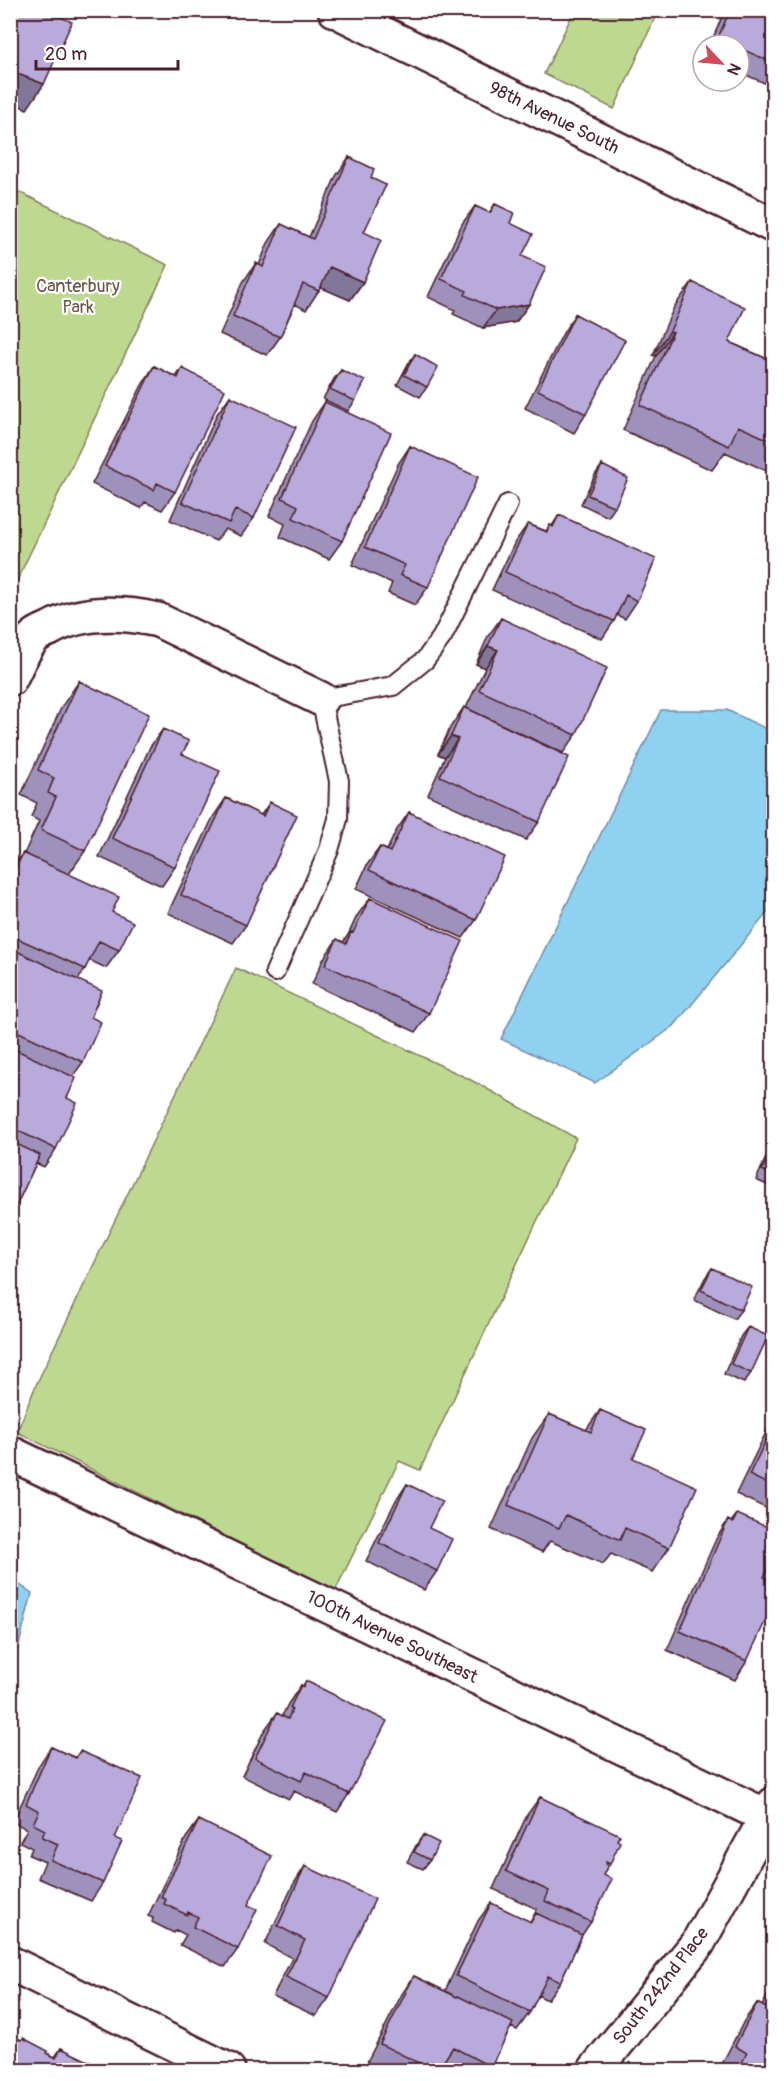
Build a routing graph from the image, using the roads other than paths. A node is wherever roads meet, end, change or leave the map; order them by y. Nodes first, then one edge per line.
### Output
1 (335, 10) edge
2 (774, 226) edge
3 (508, 504) dead end
4 (10, 679) edge
5 (321, 699) junction
6 (275, 972) dead end
7 (10, 1453) edge
8 (772, 1814) edge
9 (10, 1963) edge
10 (228, 2070) edge
11 (595, 2070) edge

1 - 2 street, 98th Avenue South
3 - 5 lane
4 - 5 street
5 - 6 lane
7 - 8 street, 100th Avenue Southeast
8 - 11 street, South 242nd Place
9 - 10 street

